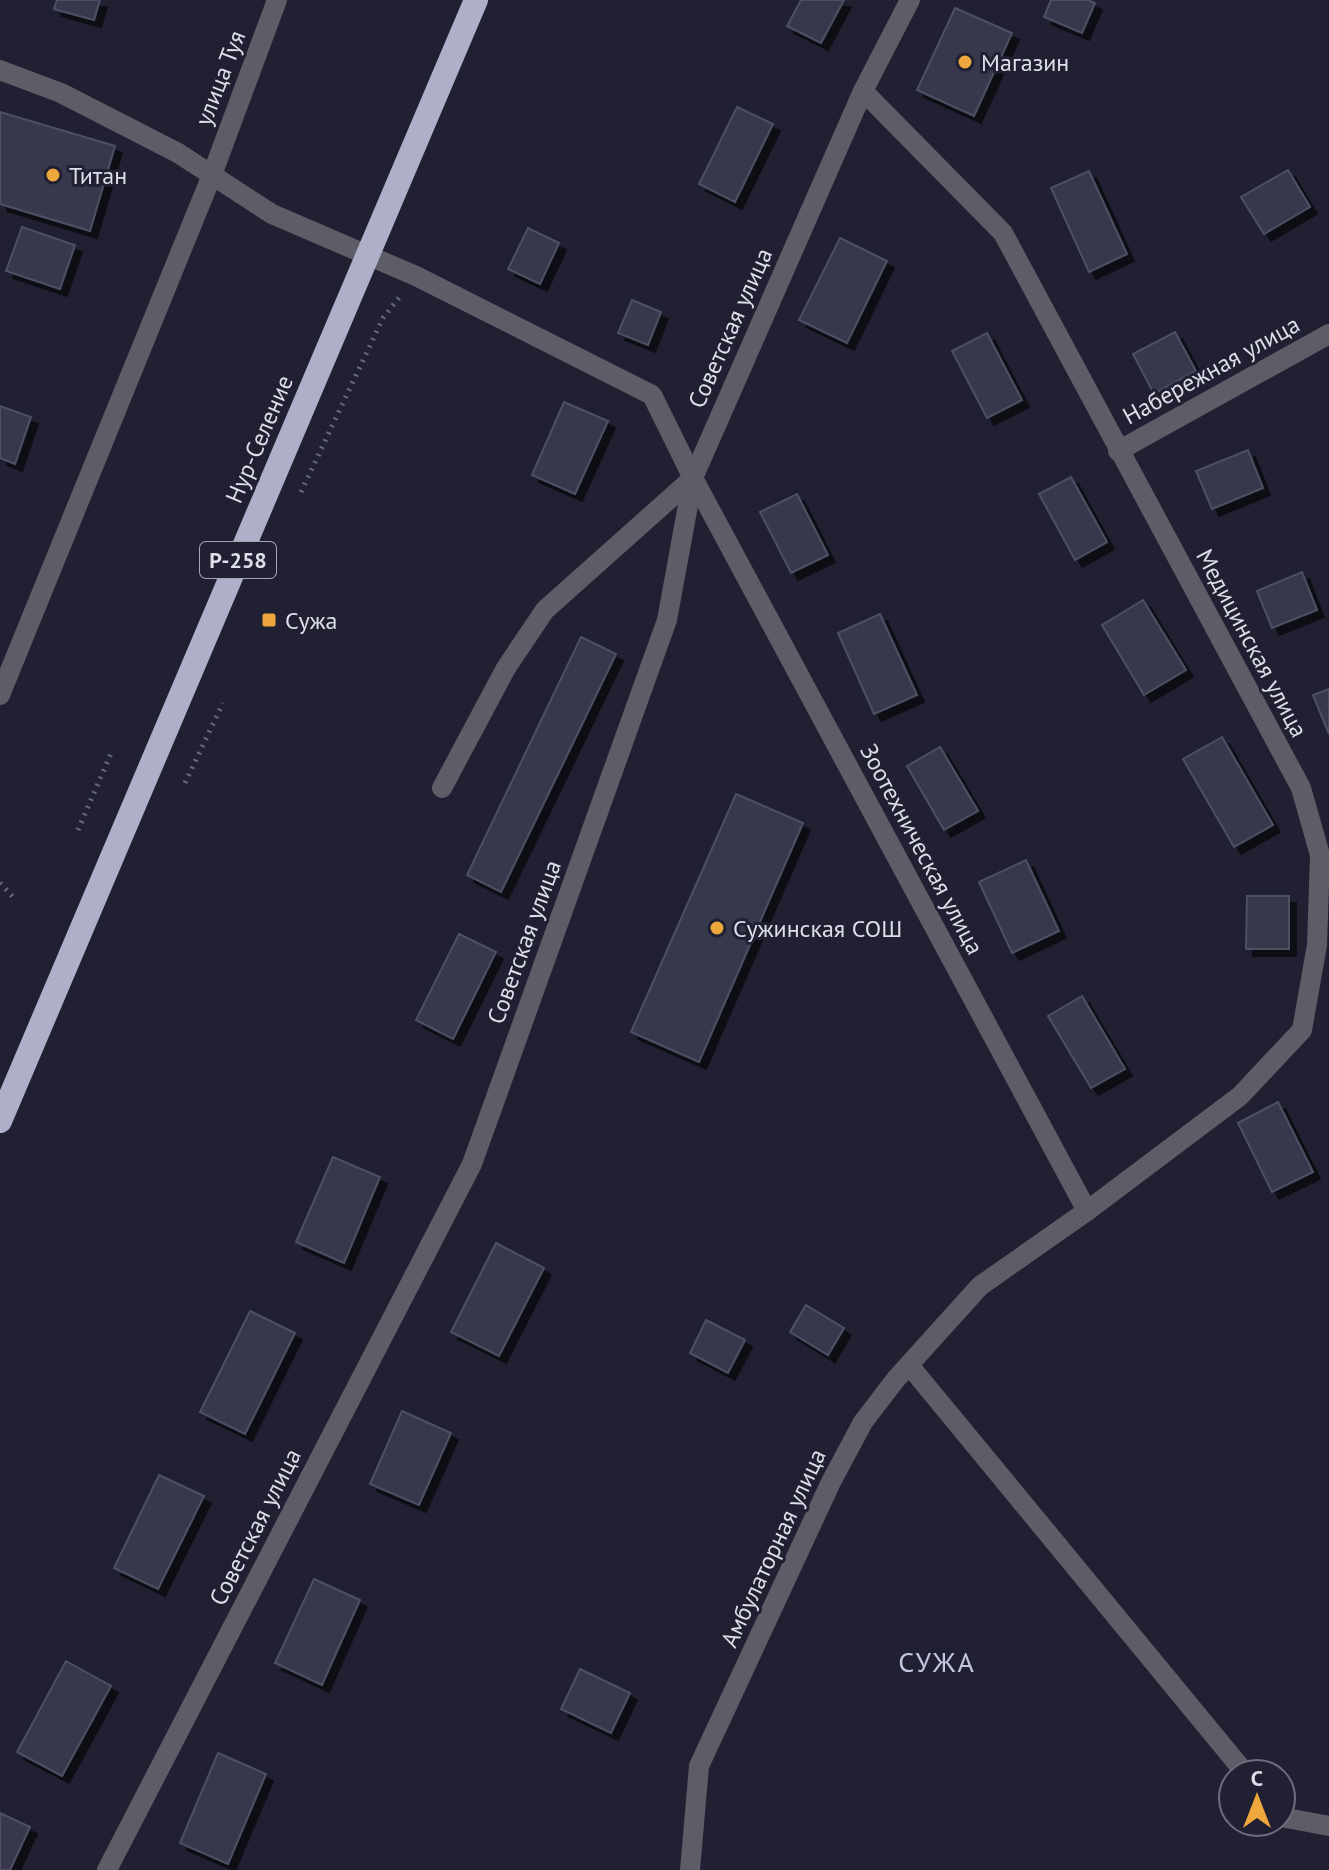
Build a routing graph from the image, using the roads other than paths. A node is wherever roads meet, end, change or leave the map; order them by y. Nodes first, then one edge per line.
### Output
1 (277, 0) edge
2 (476, 0) edge
3 (910, 0) edge
4 (0, 70) edge
5 (863, 91) junction
6 (212, 175) junction
7 (367, 254) junction
8 (1329, 334) edge
9 (1118, 451) junction
10 (693, 478) junction
11 (0, 695) edge
12 (442, 788) dead end
13 (0, 1121) edge
14 (1087, 1211) junction
15 (909, 1365) junction
16 (1233, 1758) edge
17 (1297, 1820) edge
18 (1329, 1826) edge
19 (107, 1870) edge
20 (690, 1870) edge

1 - 6 street, улица Туя
2 - 7 highway, Нур-Селение / Р-258
3 - 5 street, Советская улица
4 - 6 street
5 - 9 street, Медицинская улица
5 - 10 street, Советская улица
6 - 7 street
6 - 11 street, улица Туя
7 - 10 street, Зоотехническая улица
7 - 13 highway, Нур-Селение / Р-258
8 - 9 street, Набережная улица
9 - 14 street, Медицинская улица
10 - 12 street
10 - 14 street, Зоотехническая улица
10 - 19 street, Советская улица
14 - 15 street, Амбулаторная улица
15 - 16 street
15 - 20 street, Амбулаторная улица
17 - 18 street

